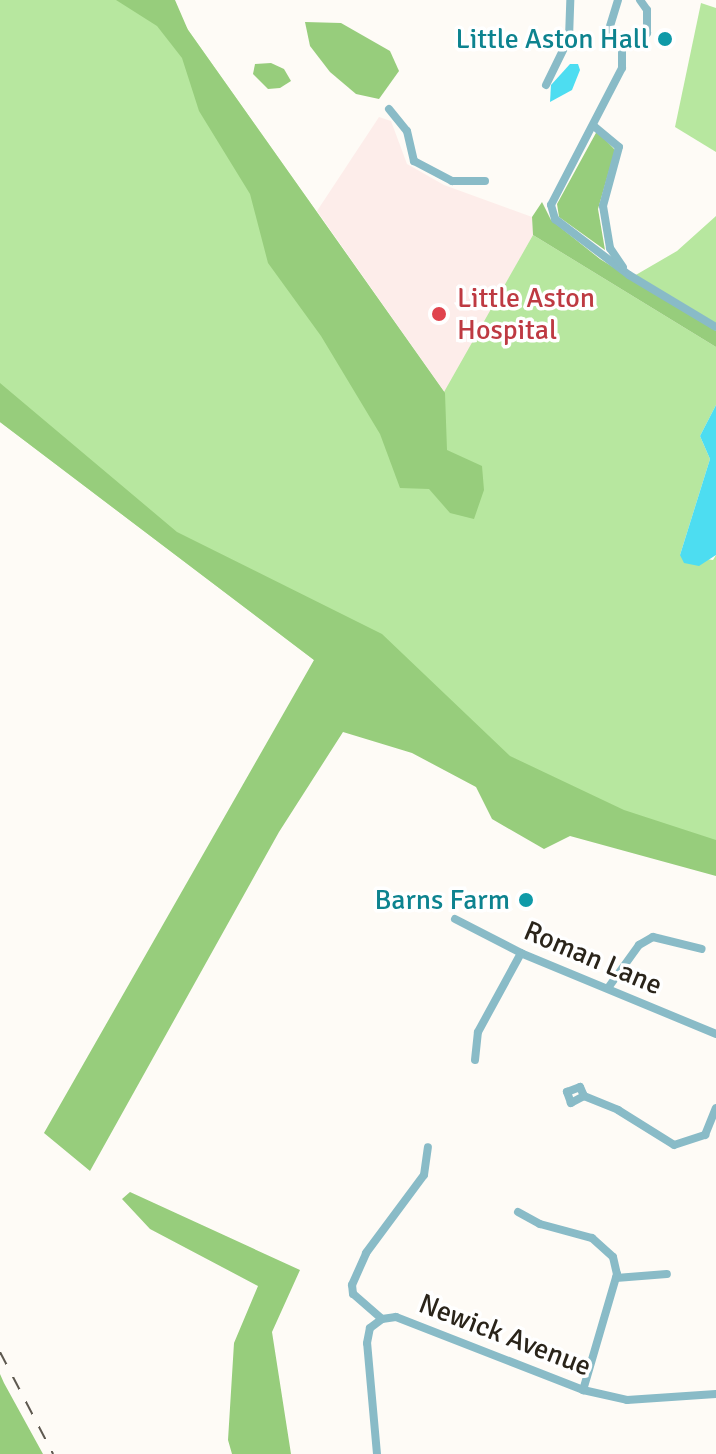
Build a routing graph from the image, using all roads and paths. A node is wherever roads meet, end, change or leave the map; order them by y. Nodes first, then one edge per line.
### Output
1 (618, 0) edge
2 (640, 0) edge
3 (570, 1) edge
4 (622, 46) junction
5 (546, 85) dead end
6 (389, 109) dead end
7 (595, 127) junction
8 (485, 181) dead end
9 (629, 275) junction
10 (716, 327) edge
11 (455, 919) dead end
12 (702, 949) dead end
13 (521, 953) junction
14 (608, 988) junction
15 (716, 1034) edge
16 (475, 1060) dead end
17 (584, 1096) dead end
18 (716, 1108) edge
19 (428, 1147) dead end
20 (518, 1212) dead end
21 (667, 1274) dead end
22 (616, 1278) junction
23 (382, 1319) junction
24 (583, 1390) junction
25 (716, 1394) edge
26 (377, 1454) edge

1 - 4 street
2 - 4 street
3 - 5 street
4 - 7 street
6 - 8 street
7 - 9 street
7 - 9 street
9 - 10 street
11 - 13 street, Roman Lane
12 - 14 street
13 - 14 street, Roman Lane
13 - 16 street
14 - 15 street, Roman Lane
17 - 18 street
19 - 23 street, Newick Avenue
20 - 22 street
21 - 22 street
22 - 24 street
23 - 24 street, Newick Avenue
23 - 26 street
24 - 25 street, Newick Avenue

